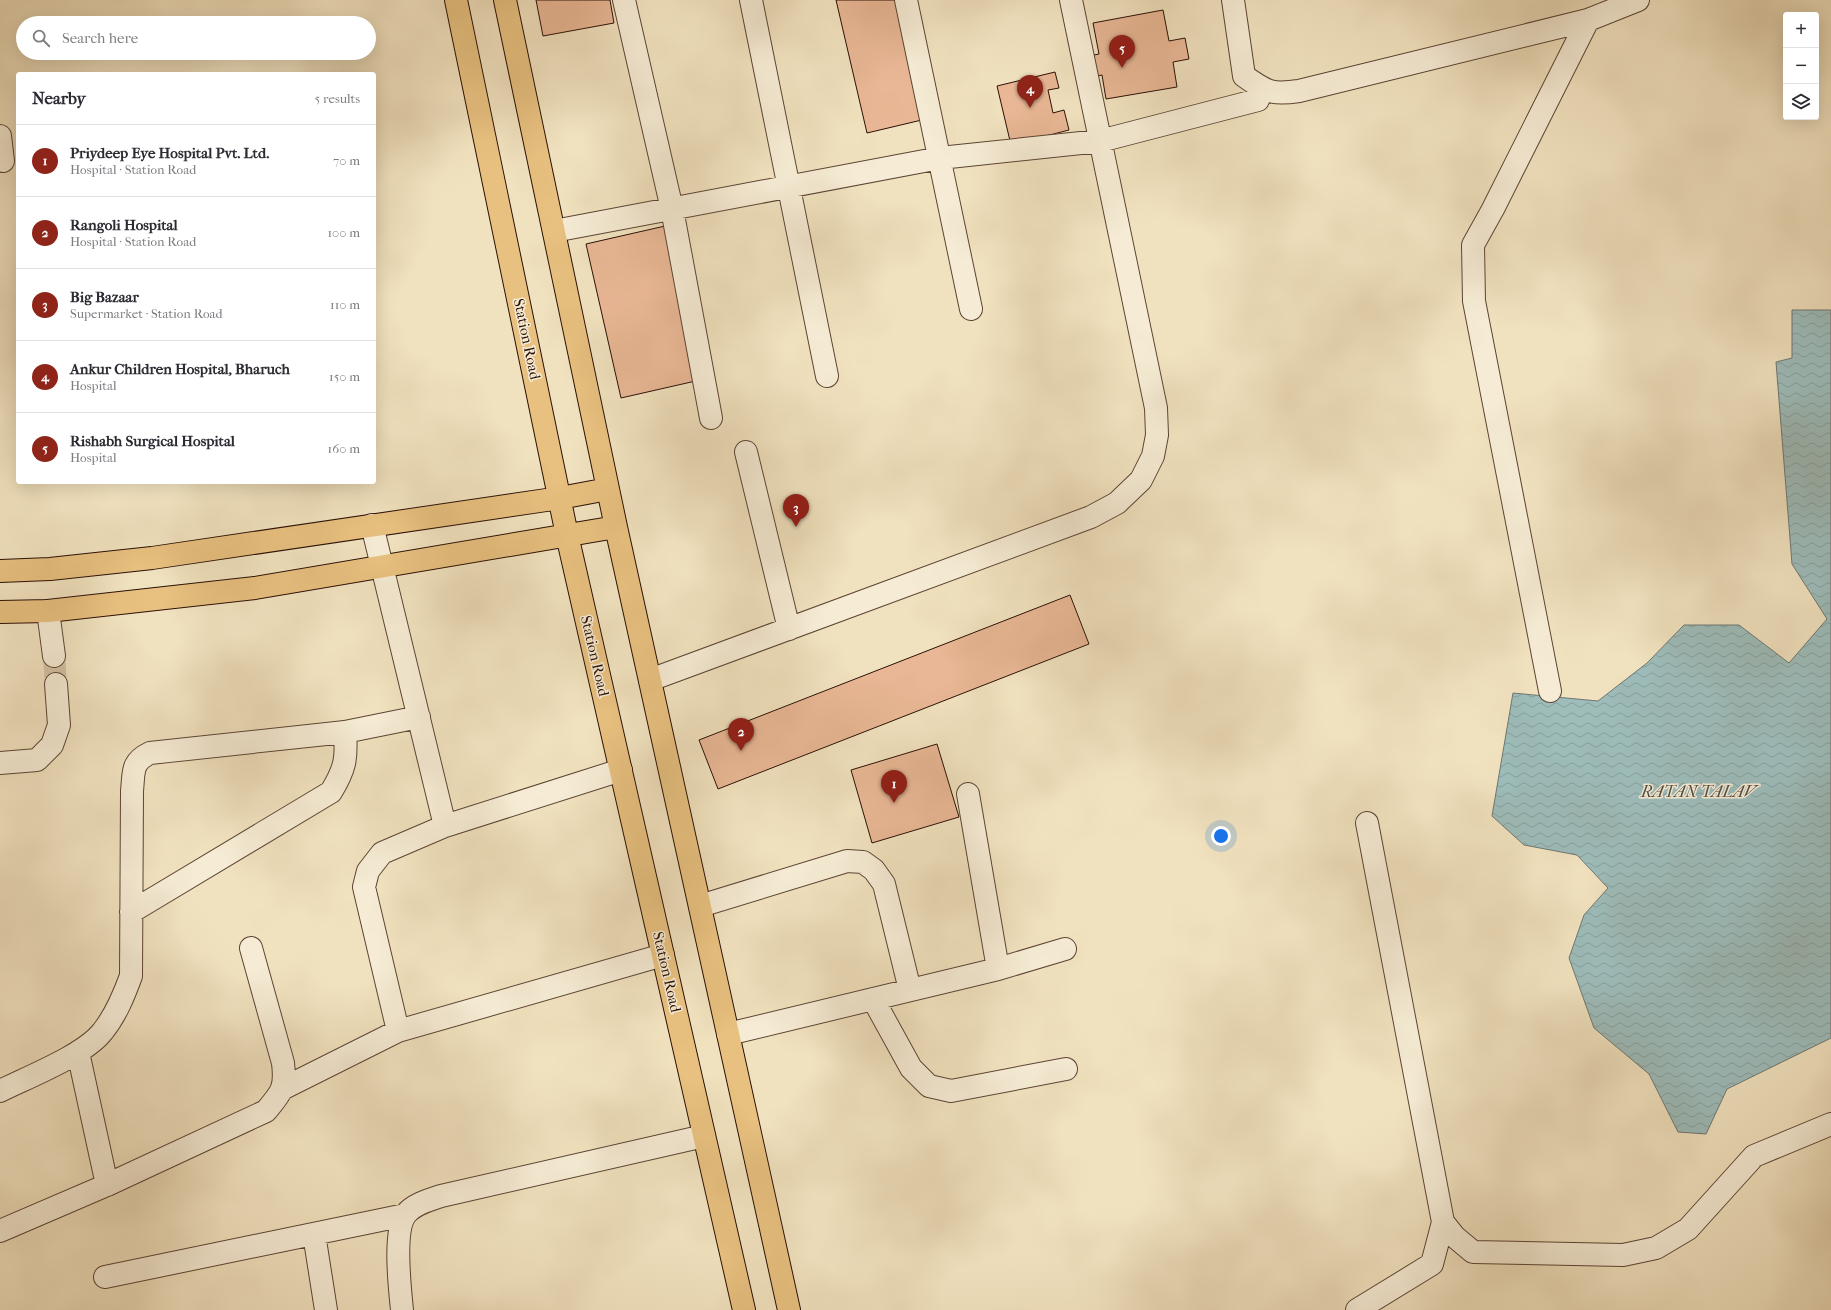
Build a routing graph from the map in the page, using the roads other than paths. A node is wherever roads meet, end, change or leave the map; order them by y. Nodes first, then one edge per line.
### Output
1 (456, 0) edge
2 (505, 0) edge
3 (624, 0) edge
4 (751, 0) edge
5 (906, 0) edge
6 (1071, 0) edge
7 (1233, 0) edge
8 (1638, 0) edge
9 (1588, 20) junction
10 (1262, 89) junction
11 (0, 136) edge
12 (1100, 141) junction
13 (940, 158) junction
14 (3, 161) dead end
15 (789, 187) junction
16 (672, 209) junction
17 (554, 231) junction
18 (971, 309) dead end
19 (828, 376) dead end
20 (711, 418) dead end
21 (746, 452) dead end
22 (608, 489) junction
23 (560, 498) junction
24 (372, 525) junction
25 (616, 527) junction
26 (568, 535) junction
27 (382, 567) junction
28 (0, 571) edge
29 (48, 611) junction
30 (0, 612) edge
31 (789, 629) junction
32 (54, 656) tunnel mouth
33 (650, 680) junction
34 (56, 684) tunnel mouth
35 (1550, 690) dead end
36 (419, 717) junction
37 (346, 732) junction
38 (0, 763) edge
39 (621, 770) junction
40 (968, 794) dead end
41 (1367, 823) dead end
42 (445, 826) junction
43 (700, 906) junction
44 (131, 912) junction
45 (251, 948) dead end
46 (1065, 949) dead end
47 (663, 955) junction
48 (998, 969) junction
49 (910, 990) junction
50 (873, 999) junction
51 (398, 1032) junction
52 (728, 1034) junction
53 (78, 1052) junction
54 (1066, 1069) dead end
55 (282, 1089) junction
56 (0, 1091) edge
57 (1831, 1124) edge
58 (704, 1136) junction
59 (107, 1185) junction
60 (405, 1215) junction
61 (1443, 1222) junction
62 (0, 1231) edge
63 (314, 1234) junction
64 (105, 1277) dead end
65 (326, 1310) edge
66 (402, 1310) edge
67 (744, 1310) edge
68 (789, 1310) edge
69 (1356, 1310) edge

1 - 23 main road, Station Road
2 - 17 main road
3 - 16 street
4 - 15 street
5 - 13 street
6 - 12 street
7 - 10 street
8 - 9 street
9 - 10 street
9 - 35 street
10 - 12 street
11 - 14 street
12 - 13 street
12 - 31 street
13 - 15 street
13 - 18 street
15 - 16 street
15 - 19 street
16 - 17 street
16 - 20 street
17 - 22 main road
21 - 31 street
22 - 23 main road
22 - 25 main road
23 - 24 main road
23 - 26 main road, Station Road
24 - 27 street
24 - 28 main road
25 - 26 main road
25 - 33 main road
26 - 27 main road
26 - 39 main road, Station Road
27 - 29 main road
27 - 36 street
29 - 30 main road
29 - 32 street
31 - 33 street
33 - 43 main road
34 - 38 street
36 - 37 street
36 - 42 street
37 - 44 street
37 - 44 street
39 - 42 street
39 - 47 main road, Station Road
40 - 48 street
41 - 61 street
42 - 51 street
43 - 49 street
43 - 52 main road
44 - 53 street
45 - 55 street
46 - 48 street
47 - 51 street
47 - 58 main road, Station Road
48 - 49 street
49 - 50 street
50 - 52 street
50 - 54 street
51 - 55 street
52 - 68 main road
53 - 56 street
53 - 59 street
55 - 59 street
57 - 61 street
58 - 60 street
58 - 67 main road, Station Road
59 - 62 street
60 - 63 street
60 - 66 street
61 - 69 street
63 - 64 street
63 - 65 street

